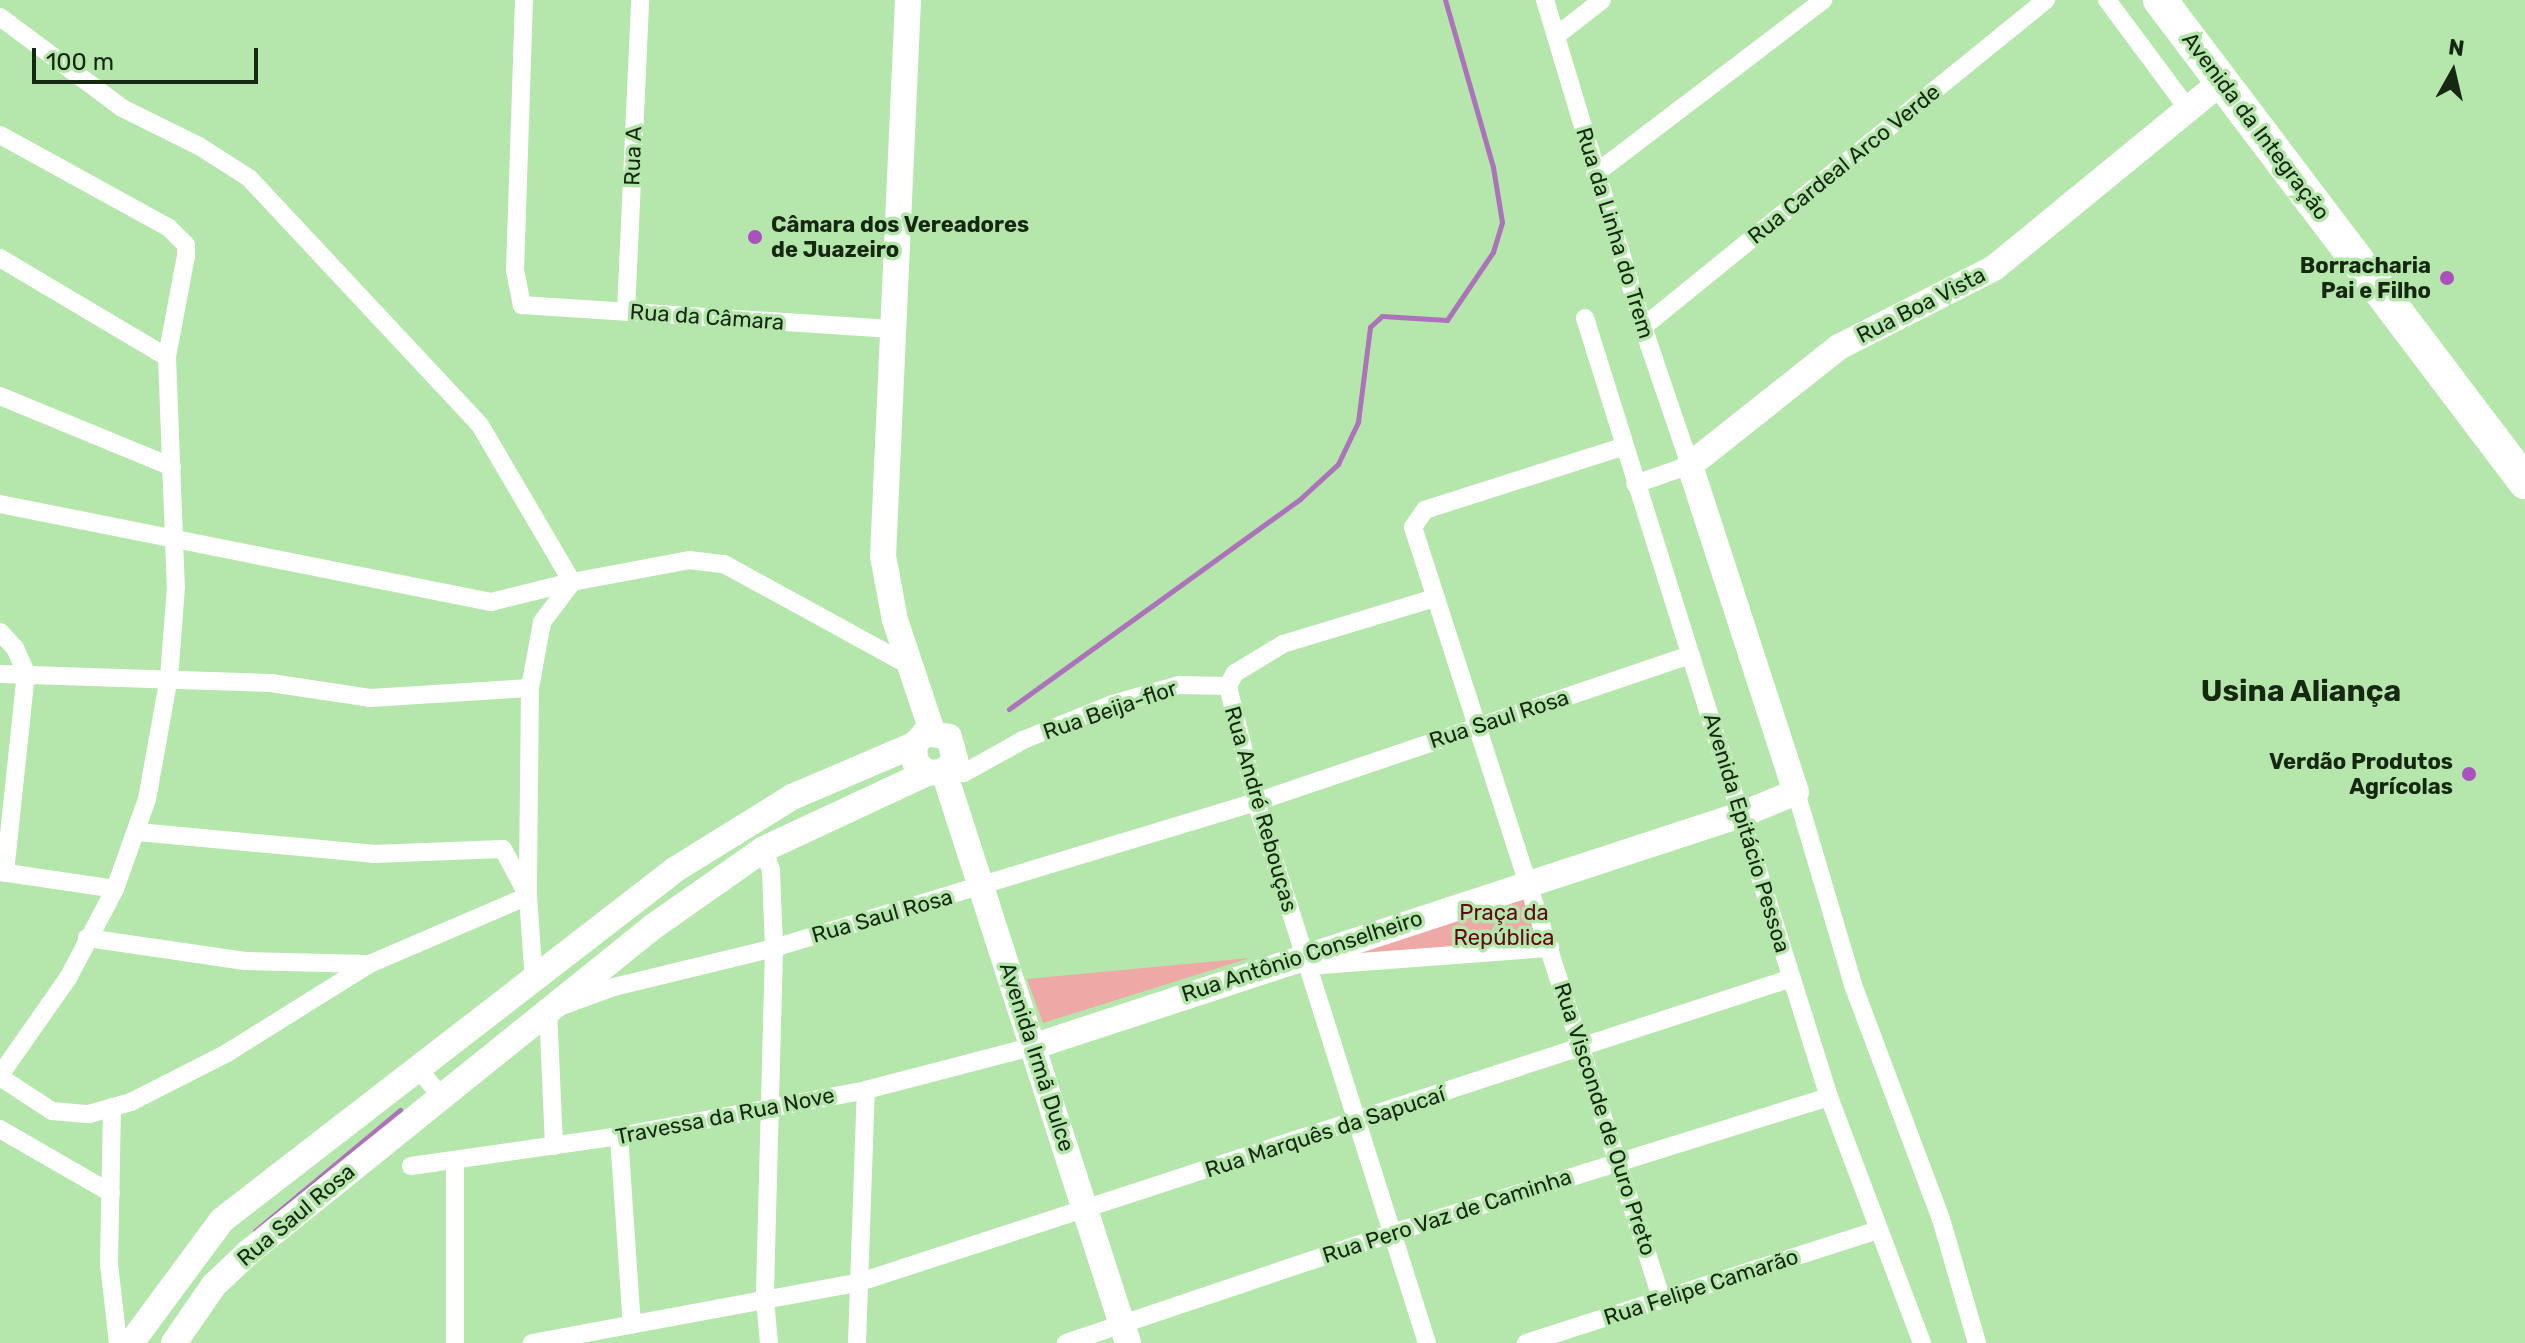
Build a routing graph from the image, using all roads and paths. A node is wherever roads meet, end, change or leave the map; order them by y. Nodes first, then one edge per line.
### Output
1 (524, 0) edge
2 (640, 0) edge
3 (908, 0) edge
4 (1545, 0) edge
5 (1602, 0) edge
6 (1823, 0) edge
7 (2046, 0) edge
8 (2107, 0) edge
9 (2160, 0) edge
10 (0, 17) edge
11 (1556, 36) junction
12 (2224, 80) junction
13 (2188, 109) junction
14 (0, 135) edge
15 (1595, 174) junction
16 (0, 258) edge
17 (626, 312) junction
18 (1585, 318) dead end
19 (1643, 327) junction
20 (892, 329) junction
21 (167, 357) junction
22 (0, 396) edge
23 (1622, 447) junction
24 (1690, 465) junction
25 (172, 467) junction
26 (2525, 482) edge
27 (1635, 484) junction
28 (0, 504) edge
29 (173, 537) junction
30 (572, 582) junction
31 (1434, 598) junction
32 (0, 632) edge
33 (1691, 655) junction
34 (910, 666) junction
35 (26, 673) junction
36 (0, 674) edge
37 (169, 677) junction
38 (1228, 686) junction
39 (530, 688) junction
40 (1477, 725) junction
41 (923, 738) junction
42 (945, 773) junction
43 (1796, 792) junction
44 (1256, 802) junction
45 (1743, 814) junction
46 (138, 832) junction
47 (764, 849) junction
48 (2, 873) edge
49 (1528, 882) junction
50 (981, 887) junction
51 (115, 889) junction
52 (528, 896) junction
53 (87, 938) junction
54 (774, 948) junction
55 (1550, 948) junction
56 (1306, 960) junction
57 (369, 964) junction
58 (1792, 978) junction
59 (534, 981) junction
60 (548, 1011) junction
61 (1035, 1046) junction
62 (1580, 1050) junction
63 (417, 1067) junction
64 (0, 1076) edge
65 (866, 1090) junction
66 (439, 1094) junction
67 (1829, 1097) junction
68 (769, 1106) junction
69 (112, 1107) junction
70 (1357, 1122) junction
71 (0, 1129) edge
72 (619, 1136) junction
73 (554, 1146) junction
74 (1620, 1160) junction
75 (455, 1163) junction
76 (411, 1166) dead end
77 (111, 1193) junction
78 (1085, 1208) junction
79 (1877, 1230) junction
80 (1392, 1233) junction
81 (857, 1283) junction
82 (765, 1300) junction
83 (1662, 1300) junction
84 (632, 1325) junction
85 (1125, 1334) edge
86 (118, 1343) edge
87 (131, 1343) edge
88 (174, 1343) edge
89 (455, 1343) edge
90 (532, 1343) edge
91 (769, 1343) edge
92 (857, 1343) edge
93 (1066, 1343) edge
94 (1427, 1343) edge
95 (1526, 1343) edge
96 (1922, 1343) edge
97 (1977, 1343) edge

1 - 17 street, Rua da Câmara
2 - 17 street, Rua A
3 - 20 main road
4 - 11 street, Rua da Linha do Trem
5 - 11 street
6 - 15 street
7 - 19 street, Rua Cardeal Arco Verde
8 - 13 street
9 - 12 highway, Avenida da Integração
10 - 30 street
11 - 15 street, Rua da Linha do Trem
12 - 13 main road, Rua Boa Vista
12 - 26 highway, Avenida da Integração
13 - 24 main road, Rua Boa Vista
14 - 21 street
15 - 19 street, Rua da Linha do Trem
16 - 21 street
17 - 20 street, Rua da Câmara
18 - 23 street, Avenida Epitácio Pessoa
19 - 24 street, Rua da Linha do Trem
20 - 34 main road
21 - 25 street
22 - 25 street
23 - 27 street, Avenida Epitácio Pessoa
23 - 31 street, Rua Visconde de Ouro Preto
24 - 27 street
24 - 43 main road
25 - 29 street
27 - 33 street, Avenida Epitácio Pessoa
28 - 29 street
29 - 30 street
29 - 37 street
30 - 34 street
30 - 39 street
31 - 38 street
31 - 40 street, Rua Visconde de Ouro Preto
32 - 35 street
33 - 40 street, Rua Saul Rosa
33 - 45 street, Avenida Epitácio Pessoa
34 - 41 main road
35 - 36 street
35 - 37 street
35 - 48 street
37 - 39 street
37 - 46 street
38 - 42 street, Rua Beija-flor
38 - 44 street, Rua André Rebouças
39 - 52 street
40 - 44 street, Rua Saul Rosa
40 - 49 street, Rua Visconde de Ouro Preto
41 - 42 main road, Avenida Irmã Dulce
41 - 42 main road
41 - 59 main road
42 - 47 main road
42 - 50 main road, Avenida Irmã Dulce
43 - 45 main road, Rua Antônio Conselheiro
43 - 97 street
44 - 50 street, Rua Saul Rosa
44 - 56 street, Rua André Rebouças
45 - 49 main road, Rua Antônio Conselheiro
45 - 58 street, Avenida Epitácio Pessoa
46 - 51 street
46 - 52 street
47 - 54 street
47 - 60 main road
48 - 51 street
49 - 55 street, Rua Visconde de Ouro Preto
49 - 56 main road, Rua Antônio Conselheiro
50 - 54 street, Rua Saul Rosa
50 - 61 main road, Avenida Irmã Dulce
51 - 53 street
52 - 57 street
52 - 59 street
53 - 57 street
53 - 64 street
54 - 60 street, Rua Saul Rosa
54 - 68 street
55 - 56 street, Rua Antônio Conselheiro
55 - 62 street, Rua Visconde de Ouro Preto
56 - 61 main road, Rua Antônio Conselheiro
56 - 70 street, Rua André Rebouças
57 - 69 street
58 - 62 street, Rua Marquês da Sapucaí
58 - 67 street, Avenida Epitácio Pessoa
59 - 63 main road
60 - 66 main road, Rua Saul Rosa
60 - 73 street
61 - 65 street, Travessa da Rua Nove
61 - 78 main road, Avenida Irmã Dulce
62 - 70 street, Rua Marquês da Sapucaí
62 - 74 street, Rua Visconde de Ouro Preto
63 - 66 street
63 - 87 main road
64 - 69 street
65 - 68 street, Travessa da Rua Nove
65 - 81 street
66 - 88 main road, Rua Saul Rosa
67 - 74 street, Rua Pero Vaz de Caminha
67 - 79 street, Avenida Epitácio Pessoa
68 - 72 street, Travessa da Rua Nove
68 - 82 street
69 - 77 street
70 - 78 street, Rua Marquês da Sapucaí
70 - 80 street, Rua André Rebouças
71 - 77 street
72 - 73 street, Travessa da Rua Nove
72 - 84 street
73 - 75 street, Travessa da Rua Nove
74 - 80 street, Rua Pero Vaz de Caminha
74 - 83 street, Rua Visconde de Ouro Preto
75 - 76 street, Travessa da Rua Nove
75 - 89 street
77 - 86 street
78 - 81 street, Rua Marquês da Sapucaí
78 - 85 main road, Avenida Irmã Dulce
79 - 83 street, Rua Felipe Camarão
79 - 96 street, Avenida Epitácio Pessoa
80 - 85 street, Rua Pero Vaz de Caminha
80 - 94 street, Rua André Rebouças
81 - 82 street, Rua Marquês da Sapucaí
81 - 92 street
82 - 84 street, Rua Marquês da Sapucaí
82 - 91 street
83 - 95 street, Rua Felipe Camarão
84 - 90 street, Rua Marquês da Sapucaí
85 - 93 street, Rua Pero Vaz de Caminha

